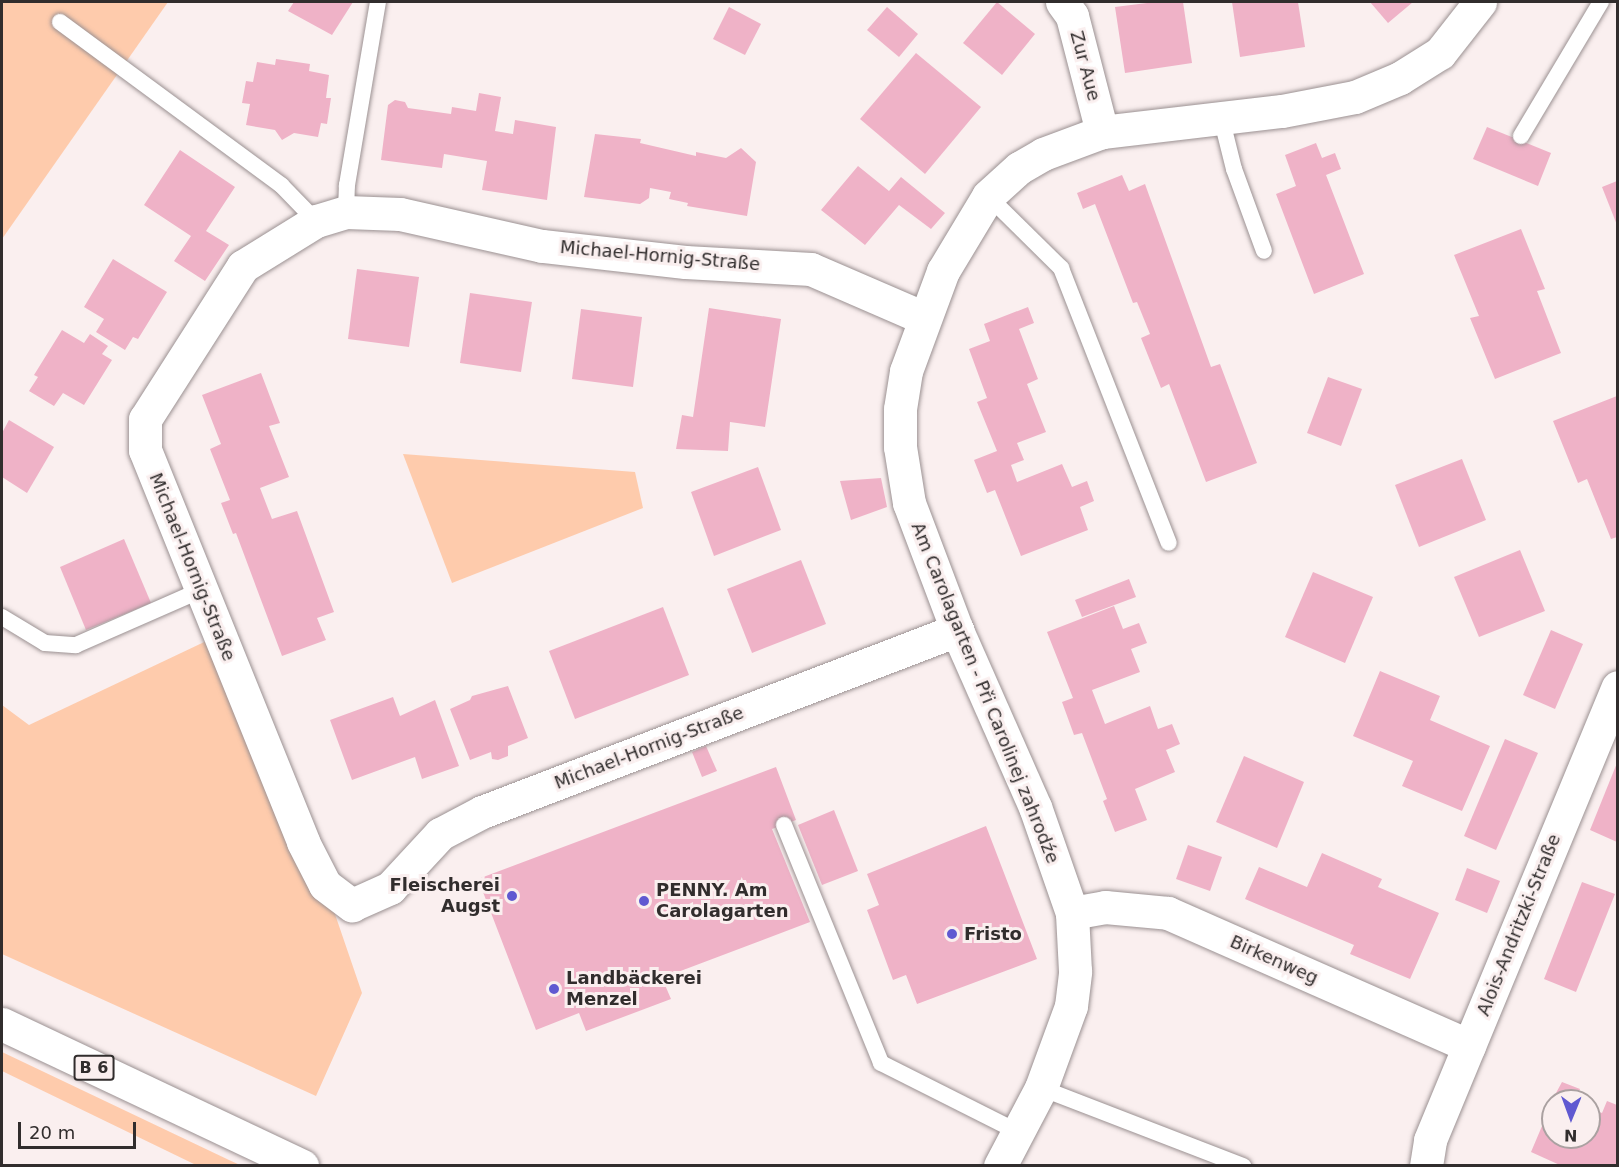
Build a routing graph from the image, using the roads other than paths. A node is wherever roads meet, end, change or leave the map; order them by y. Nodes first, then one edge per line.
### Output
1 (378, 2) edge
2 (1062, 2) edge
3 (1480, 2) edge
4 (1601, 2) edge
5 (60, 22) dead end
6 (1221, 117) junction
7 (1102, 132) junction
8 (1521, 136) dead end
9 (988, 196) junction
10 (331, 216) junction
11 (1264, 251) dead end
12 (924, 318) junction
13 (1169, 543) dead end
14 (201, 590) junction
15 (2, 617) edge
16 (957, 630) junction
17 (1617, 687) edge
18 (784, 825) dead end
19 (1072, 913) junction
20 (2, 1024) edge
21 (1469, 1046) junction
22 (1041, 1088) junction
23 (1018, 1132) junction
24 (302, 1166) edge
25 (1000, 1166) edge
26 (1243, 1166) edge
27 (1426, 1166) edge

1 - 10 lane
2 - 7 street, Zur Aue
3 - 6 street, Am Carolagarten - Při Carolinej zahrodźe
4 - 8 lane
5 - 10 lane
6 - 7 street, Am Carolagarten - Při Carolinej zahrodźe
6 - 11 lane
7 - 9 street, Am Carolagarten - Při Carolinej zahrodźe
9 - 12 street, Am Carolagarten - Při Carolinej zahrodźe
9 - 13 lane
10 - 12 street, Michael-Hornig-Straße
10 - 14 street, Michael-Hornig-Straße
12 - 16 street, Am Carolagarten - Při Carolinej zahrodźe
14 - 15 lane
14 - 16 street, Michael-Hornig-Straße
16 - 19 street, Am Carolagarten - Při Carolinej zahrodźe
17 - 21 street, Alois-Andritzki-Straße
18 - 23 lane
19 - 21 street, Birkenweg
19 - 22 street, Am Carolagarten - Při Carolinej zahrodźe
20 - 24 street, B 6
21 - 27 street, Alois-Andritzki-Straße
22 - 23 street, Am Carolagarten - Při Carolinej zahrodźe
22 - 26 lane
23 - 25 street, Am Carolagarten - Při Carolinej zahrodźe

